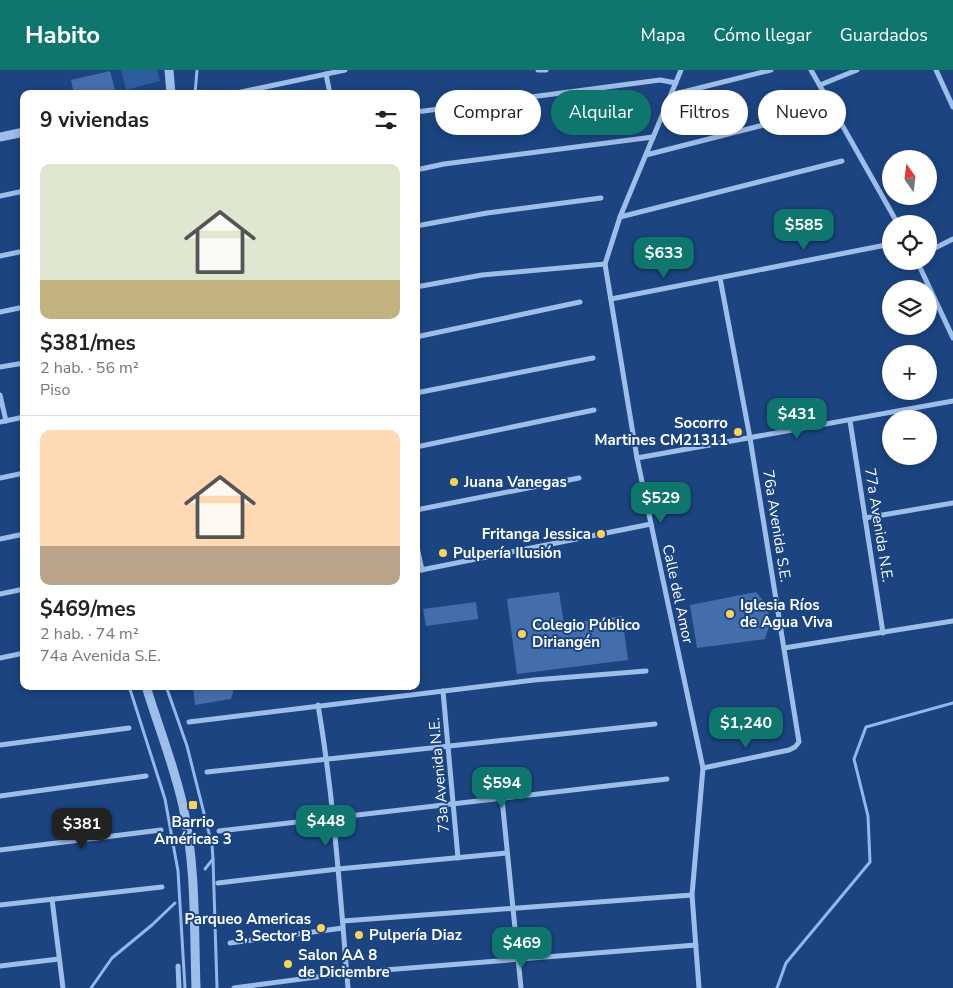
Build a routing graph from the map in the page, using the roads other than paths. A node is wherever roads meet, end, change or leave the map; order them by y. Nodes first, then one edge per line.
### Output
1 (169, 70) edge
2 (345, 70) edge
3 (538, 70) edge
4 (546, 70) edge
5 (681, 70) edge
6 (771, 70) edge
7 (811, 70) edge
8 (856, 70) edge
9 (936, 70) edge
10 (326, 74) junction
11 (676, 83) junction
12 (820, 85) junction
13 (171, 90) edge
14 (251, 90) edge
15 (329, 90) edge
16 (673, 90) edge
17 (691, 90) edge
18 (953, 107) edge
19 (420, 111) edge
20 (661, 118) edge
21 (758, 126) edge
22 (20, 133) edge
23 (0, 137) edge
24 (653, 137) junction
25 (646, 155) junction
26 (842, 160) dead end
27 (420, 169) edge
28 (20, 192) edge
29 (0, 196) edge
30 (601, 198) dead end
31 (893, 215) edge
32 (620, 217) junction
33 (420, 225) edge
34 (953, 239) edge
35 (882, 246) edge
36 (937, 247) edge
37 (20, 252) edge
38 (0, 256) edge
39 (605, 264) junction
40 (921, 270) edge
41 (720, 278) junction
42 (420, 286) edge
43 (611, 299) junction
44 (580, 302) dead end
45 (20, 307) edge
46 (0, 312) edge
47 (420, 336) edge
48 (953, 338) edge
49 (593, 358) dead end
50 (20, 364) edge
51 (0, 368) edge
52 (420, 392) edge
53 (0, 395) edge
54 (953, 401) edge
55 (594, 410) dead end
56 (20, 418) edge
57 (850, 421) junction
58 (3, 422) edge
59 (750, 438) junction
60 (420, 446) edge
61 (637, 458) junction
62 (20, 475) edge
63 (0, 478) edge
64 (580, 478) dead end
65 (953, 504) edge
66 (420, 509) edge
67 (865, 518) junction
68 (651, 524) junction
69 (20, 535) edge
70 (0, 539) edge
71 (420, 571) edge
72 (20, 590) edge
73 (0, 594) edge
74 (953, 622) edge
75 (883, 633) junction
76 (784, 648) junction
77 (20, 654) edge
78 (0, 658) edge
79 (646, 671) dead end
80 (147, 690) edge
81 (444, 691) junction
82 (318, 705) junction
83 (189, 722) dead end
84 (655, 724) dead end
85 (129, 728) dead end
86 (0, 745) edge
87 (448, 747) junction
88 (328, 761) junction
89 (702, 768) junction
90 (207, 772) dead end
91 (146, 776) dead end
92 (667, 779) dead end
93 (0, 796) edge
94 (502, 798) junction
95 (454, 804) junction
96 (334, 818) junction
97 (161, 830) dead end
98 (219, 831) dead end
99 (0, 850) edge
100 (507, 853) junction
101 (458, 858) junction
102 (338, 869) junction
103 (218, 883) dead end
104 (162, 887) dead end
105 (692, 895) junction
106 (52, 899) junction
107 (0, 905) edge
108 (513, 908) junction
109 (342, 922) junction
110 (343, 928) junction
111 (230, 943) dead end
112 (696, 946) junction
113 (59, 959) junction
114 (518, 960) junction
115 (0, 966) edge
116 (178, 966) dead end
117 (347, 973) junction
118 (63, 988) edge
119 (179, 988) edge
120 (196, 988) edge
121 (234, 988) edge
122 (348, 988) edge
123 (521, 988) edge
124 (699, 988) edge

1 - 13 street
2 - 10 street
3 - 4 street
5 - 11 street, Calle del Amor
6 - 17 street
7 - 12 street
8 - 12 street
9 - 18 street
10 - 14 street
10 - 15 street
11 - 16 street, Calle del Amor
11 - 19 street
12 - 31 street
20 - 24 street, Calle del Amor
21 - 25 street
22 - 23 street
24 - 25 street, Calle del Amor
24 - 27 street
25 - 32 street, Calle del Amor
26 - 32 street
28 - 29 street
30 - 33 street
32 - 39 street, Calle del Amor
34 - 36 street
35 - 41 street
37 - 38 street
39 - 42 street
39 - 43 street, Calle del Amor
40 - 48 street
41 - 43 street
41 - 59 street, 76a Avenida S.E.
43 - 61 street, Calle del Amor
44 - 47 street
45 - 46 street
49 - 52 street
50 - 51 street
53 - 58 street
54 - 57 street
55 - 60 street
56 - 58 street
57 - 59 street
57 - 67 street, 77a Avenida N.E.
59 - 61 street
59 - 76 street, 76a Avenida S.E.
61 - 68 street, Calle del Amor
62 - 63 street
64 - 66 street
65 - 67 street
67 - 75 street, 77a Avenida N.E.
68 - 71 street
68 - 89 street, Calle del Amor
69 - 70 street
72 - 73 street
74 - 75 street
75 - 76 street
76 - 89 street, 76a Avenida S.E.
77 - 78 street
79 - 81 street
80 - 120 street
81 - 82 street
81 - 87 street, 73a Avenida N.E.
82 - 83 street
82 - 88 street
84 - 87 street
85 - 86 street
87 - 88 street
87 - 95 street, 73a Avenida N.E.
88 - 90 street
88 - 96 street
89 - 105 street, Calle del Amor
91 - 93 street
92 - 94 street
94 - 95 street
94 - 100 street
95 - 96 street
95 - 101 street, 73a Avenida N.E.
96 - 98 street
96 - 102 street
97 - 99 street
100 - 101 street
100 - 108 street
101 - 102 street
102 - 103 street
102 - 109 street
104 - 106 street
105 - 108 street
105 - 112 street, Calle del Amor
106 - 107 street
106 - 113 street
108 - 109 street
108 - 114 street
109 - 110 street
110 - 111 street
110 - 117 street
112 - 114 street
112 - 124 street, Calle del Amor
113 - 115 street
113 - 118 street
114 - 117 street
114 - 123 street
116 - 119 street
117 - 121 street
117 - 122 street

